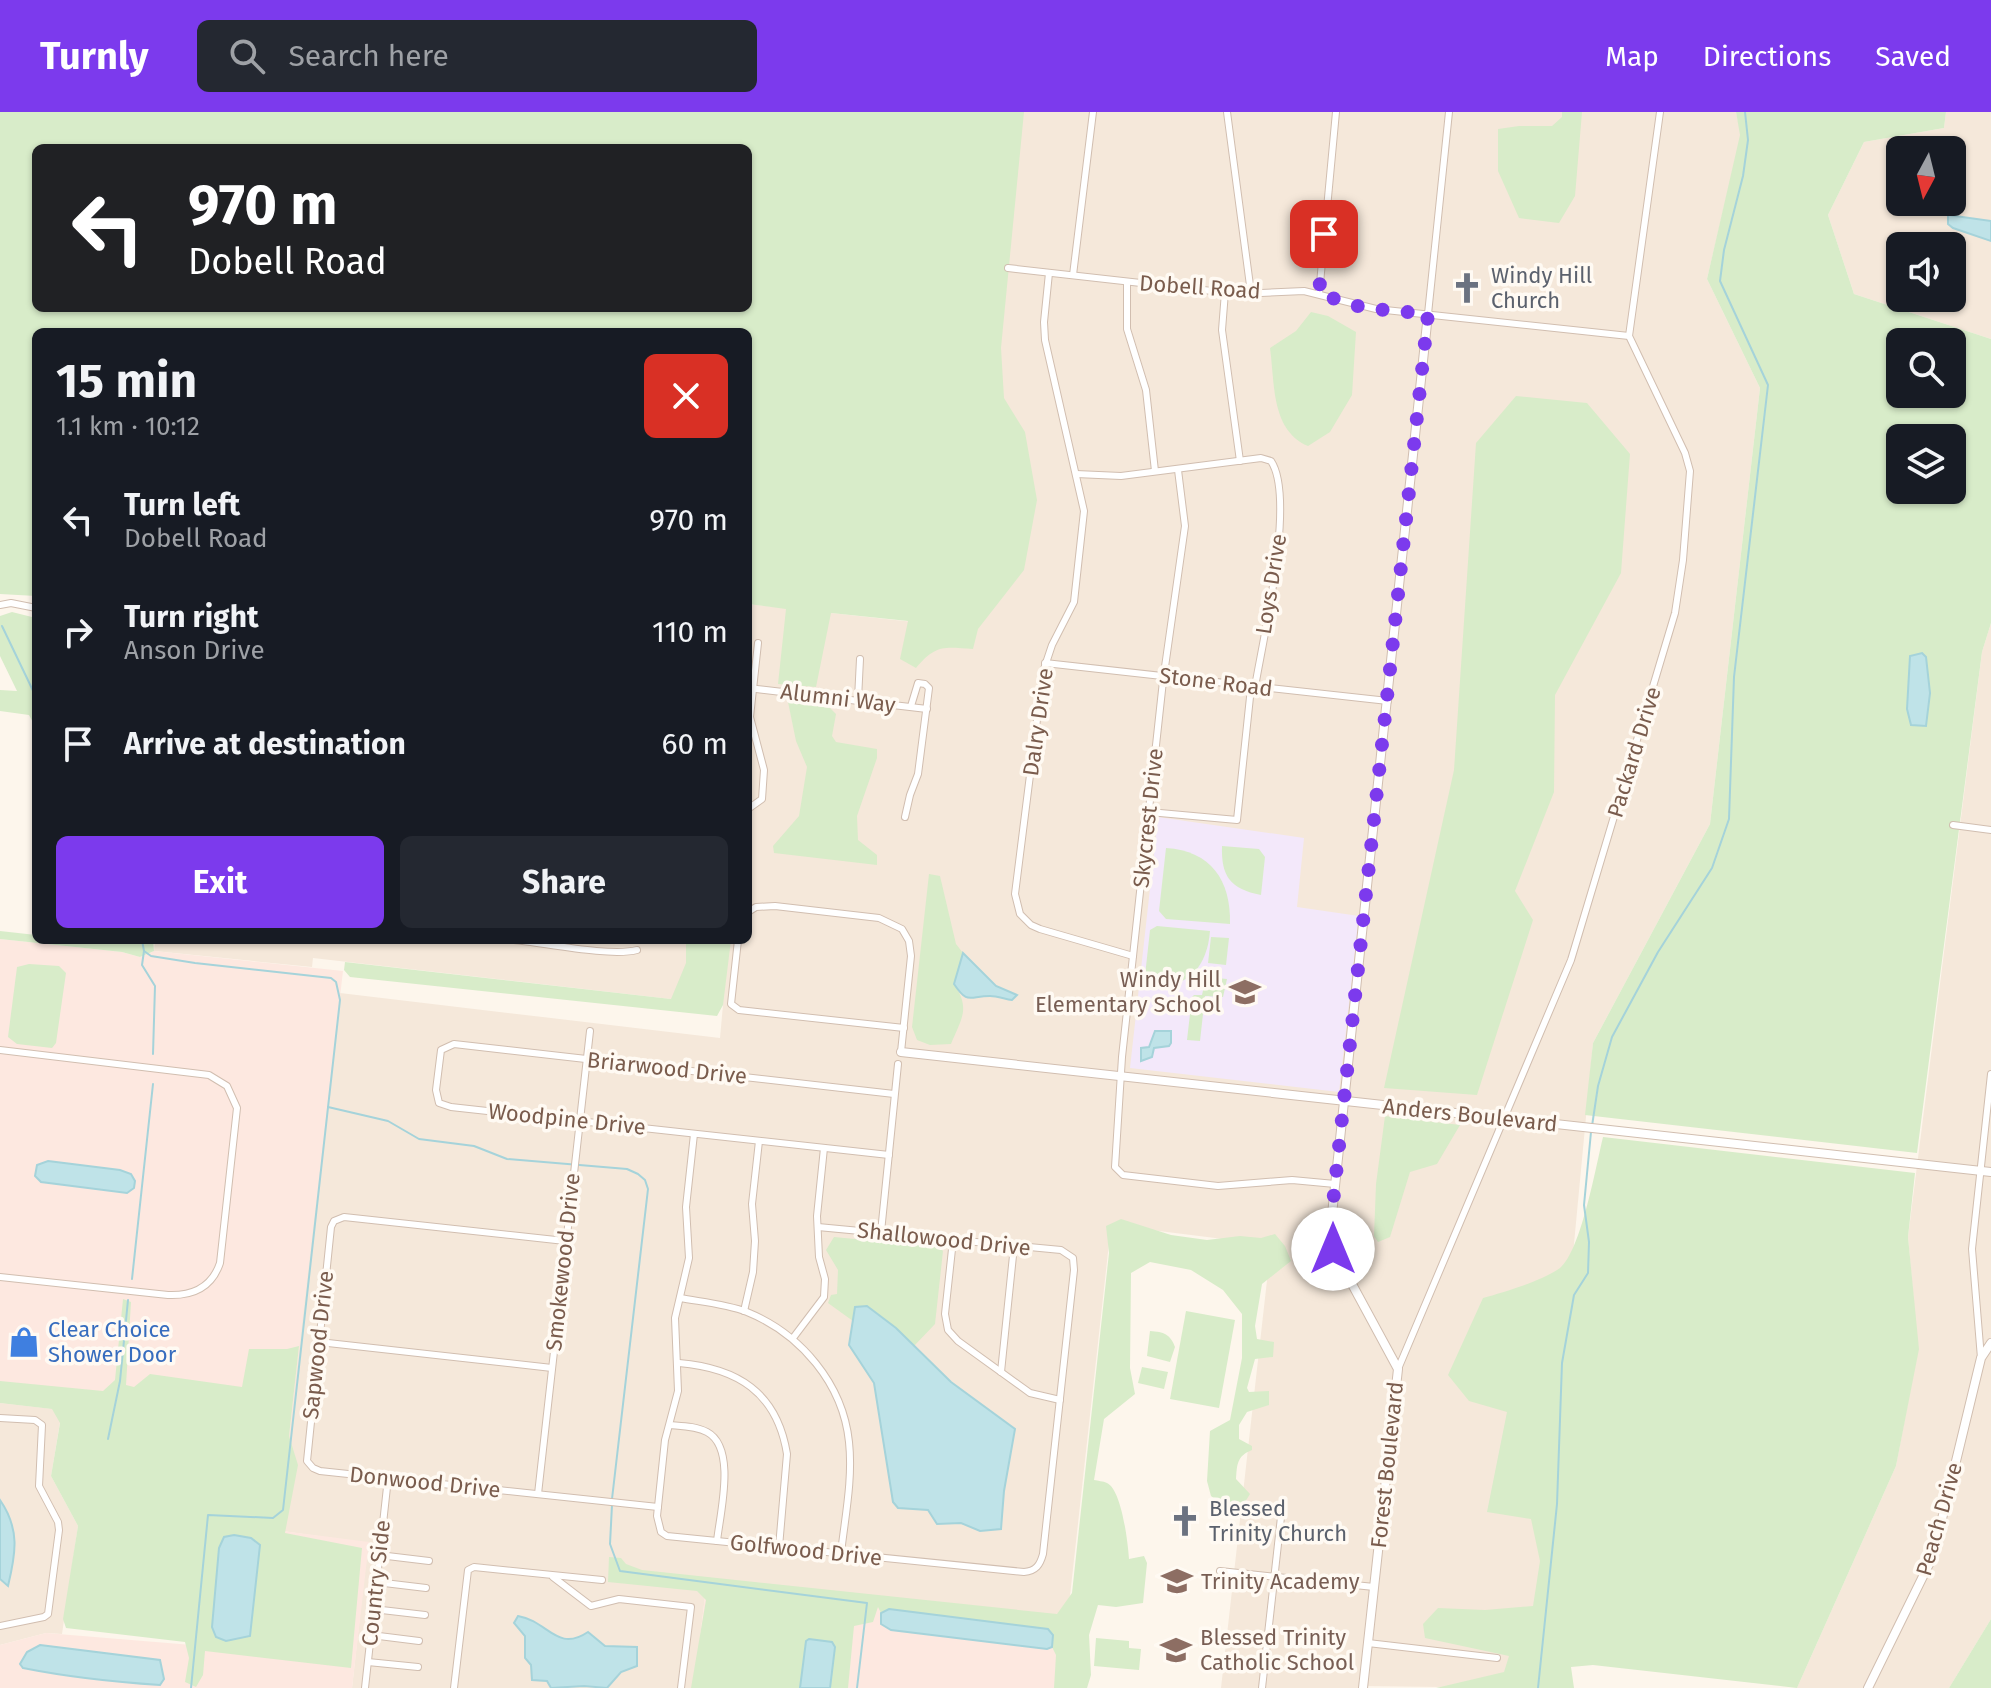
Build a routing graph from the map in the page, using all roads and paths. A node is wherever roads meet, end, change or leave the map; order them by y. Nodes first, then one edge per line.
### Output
1 (1093, 112) edge
2 (1227, 112) edge
3 (1336, 112) edge
4 (1449, 112) edge
5 (1660, 112) edge
6 (1008, 268) dead end
7 (1049, 273) junction
8 (1073, 275) junction
9 (1127, 282) junction
10 (1225, 292) junction
11 (1251, 293) junction
12 (1319, 294) junction
13 (1428, 314) junction
14 (1629, 336) junction
15 (1240, 461) junction
16 (1178, 470) junction
17 (1155, 471) junction
18 (1076, 474) junction
19 (0, 605) edge
20 (32, 607) edge
21 (758, 643) dead end
22 (860, 659) dead end
23 (1045, 663) junction
24 (1165, 676) junction
25 (752, 677) edge
26 (1255, 687) junction
27 (752, 688) edge
28 (858, 699) junction
29 (1388, 701) junction
30 (911, 706) junction
31 (927, 709) junction
32 (752, 725) edge
33 (752, 808) edge
34 (1149, 812) junction
35 (905, 817) dead end
36 (1953, 825) dead end
37 (1991, 830) edge
38 (752, 910) edge
39 (553, 944) edge
40 (601, 944) edge
41 (738, 944) edge
42 (600, 950) junction
43 (637, 950) dead end
44 (1133, 956) junction
45 (904, 1028) junction
46 (590, 1031) dead end
47 (0, 1050) edge
48 (901, 1052) joint
49 (587, 1059) junction
50 (898, 1064) dead end
51 (1991, 1074) edge
52 (1122, 1077) junction
53 (894, 1094) junction
54 (1346, 1102) junction
55 (439, 1103) joint
56 (1504, 1119) junction
57 (580, 1121) junction
58 (694, 1134) junction
59 (759, 1141) junction
60 (824, 1148) junction
61 (889, 1155) junction
62 (1980, 1171) junction
63 (1991, 1172) edge
64 (1335, 1184) junction
65 (818, 1227) junction
66 (881, 1232) junction
67 (953, 1240) junction
68 (565, 1241) junction
69 (1014, 1246) junction
70 (1070, 1255) joint
71 (0, 1277) edge
72 (680, 1298) junction
73 (744, 1311) junction
74 (793, 1338) junction
75 (319, 1342) junction
76 (1991, 1343) edge
77 (1981, 1358) junction
78 (679, 1363) junction
79 (552, 1368) junction
80 (1398, 1369) junction
81 (1001, 1372) junction
82 (1060, 1400) junction
83 (0, 1418) edge
84 (670, 1425) junction
85 (313, 1468) joint
86 (388, 1478) junction
87 (538, 1494) junction
88 (658, 1507) junction
89 (1282, 1508) dead end
90 (717, 1541) junction
91 (779, 1547) junction
92 (841, 1553) junction
93 (379, 1555) junction
94 (429, 1561) dead end
95 (1220, 1571) dead end
96 (550, 1575) junction
97 (1275, 1577) junction
98 (602, 1580) dead end
99 (376, 1582) junction
100 (1374, 1587) junction
101 (426, 1588) dead end
102 (373, 1609) junction
103 (425, 1615) dead end
104 (0, 1626) edge
105 (371, 1635) junction
106 (419, 1641) dead end
107 (1368, 1643) junction
108 (1497, 1658) dead end
109 (368, 1662) junction
110 (418, 1667) dead end
111 (365, 1688) edge
112 (454, 1688) edge
113 (681, 1688) edge
114 (1262, 1688) edge
115 (1363, 1688) edge
116 (1868, 1688) edge

1 - 8 street
2 - 11 street
3 - 12 street
4 - 13 street, Forest Boulevard
5 - 14 street
6 - 7 street, Dobell Road
7 - 8 street, Dobell Road
7 - 18 street, Dalry Drive
8 - 9 street, Dobell Road
9 - 10 street, Dobell Road
9 - 17 street
10 - 11 street, Dobell Road
10 - 15 street
11 - 12 street, Dobell Road
12 - 13 street, Dobell Road
13 - 14 street, Dobell Road
13 - 29 street, Forest Boulevard
14 - 56 street, Packard Drive
15 - 16 street
15 - 26 street, Loys Drive
16 - 17 street
16 - 24 street, Skycrest Drive
17 - 18 street
18 - 23 street, Dalry Drive
19 - 20 street
21 - 25 street
22 - 28 street
23 - 24 street, Stone Road
23 - 44 street, Dalry Drive
24 - 26 street, Stone Road
24 - 34 street, Skycrest Drive
26 - 29 street, Stone Road
26 - 34 street, Loys Drive
27 - 28 street, Alumni Way
28 - 30 street, Alumni Way
29 - 54 street, Forest Boulevard
30 - 31 street, Alumni Way
30 - 31 street
31 - 35 street
32 - 33 street
34 - 44 street, Skycrest Drive
36 - 37 street
38 - 45 street
39 - 42 street
40 - 42 street
41 - 45 street
42 - 43 street
44 - 52 street, Skycrest Drive
45 - 48 street
46 - 49 street, Smokewood Drive
47 - 71 street
48 - 52 street, Anders Boulevard
49 - 53 street, Briarwood Drive
49 - 55 street, Briarwood Drive
49 - 57 street, Smokewood Drive
50 - 53 street
51 - 62 street
52 - 54 street, Anders Boulevard
52 - 64 street, Skycrest Drive
53 - 61 street
54 - 56 street, Anders Boulevard
54 - 64 street, Forest Boulevard
55 - 57 street, Woodpine Drive
56 - 62 street, Anders Boulevard
56 - 80 street, Packard Drive
57 - 58 street, Woodpine Drive
57 - 68 street, Smokewood Drive
58 - 59 street, Woodpine Drive
58 - 72 street
59 - 60 street, Woodpine Drive
59 - 73 street
60 - 61 street, Woodpine Drive
60 - 65 street
61 - 66 street
62 - 63 street, Anders Boulevard
62 - 77 street
64 - 80 street, Forest Boulevard
65 - 66 street, Shallowood Drive
65 - 74 street
66 - 67 street, Shallowood Drive
67 - 69 street, Shallowood Drive
67 - 81 street
68 - 75 street, Sapwood Drive
68 - 79 street, Smokewood Drive
69 - 70 street, Shallowood Drive
69 - 81 street
70 - 82 street, Golfwood Drive
72 - 73 street
72 - 78 street
73 - 74 street
74 - 92 street
75 - 79 street
75 - 85 street, Sapwood Drive
76 - 77 street, Peach Drive
77 - 116 street, Peach Drive
78 - 84 street
78 - 91 street
79 - 87 street, Smokewood Drive
80 - 100 street, Forest Boulevard
81 - 82 street
82 - 92 street, Golfwood Drive
83 - 104 street
84 - 88 street
84 - 90 street
85 - 86 street, Donwood Drive
86 - 87 street, Donwood Drive
86 - 93 street, Country Side
87 - 88 street, Donwood Drive
88 - 90 street, Golfwood Drive
89 - 97 street
90 - 91 street, Golfwood Drive
91 - 92 street, Golfwood Drive
93 - 94 street
93 - 99 street, Country Side
95 - 97 street
96 - 98 street
96 - 112 street
96 - 113 street
97 - 100 street
97 - 114 street
99 - 101 street
99 - 102 street, Country Side
100 - 107 street, Forest Boulevard
102 - 103 street
102 - 105 street, Country Side
105 - 106 street
105 - 109 street, Country Side
107 - 108 street
107 - 115 street, Forest Boulevard
109 - 110 street
109 - 111 street, Country Side

